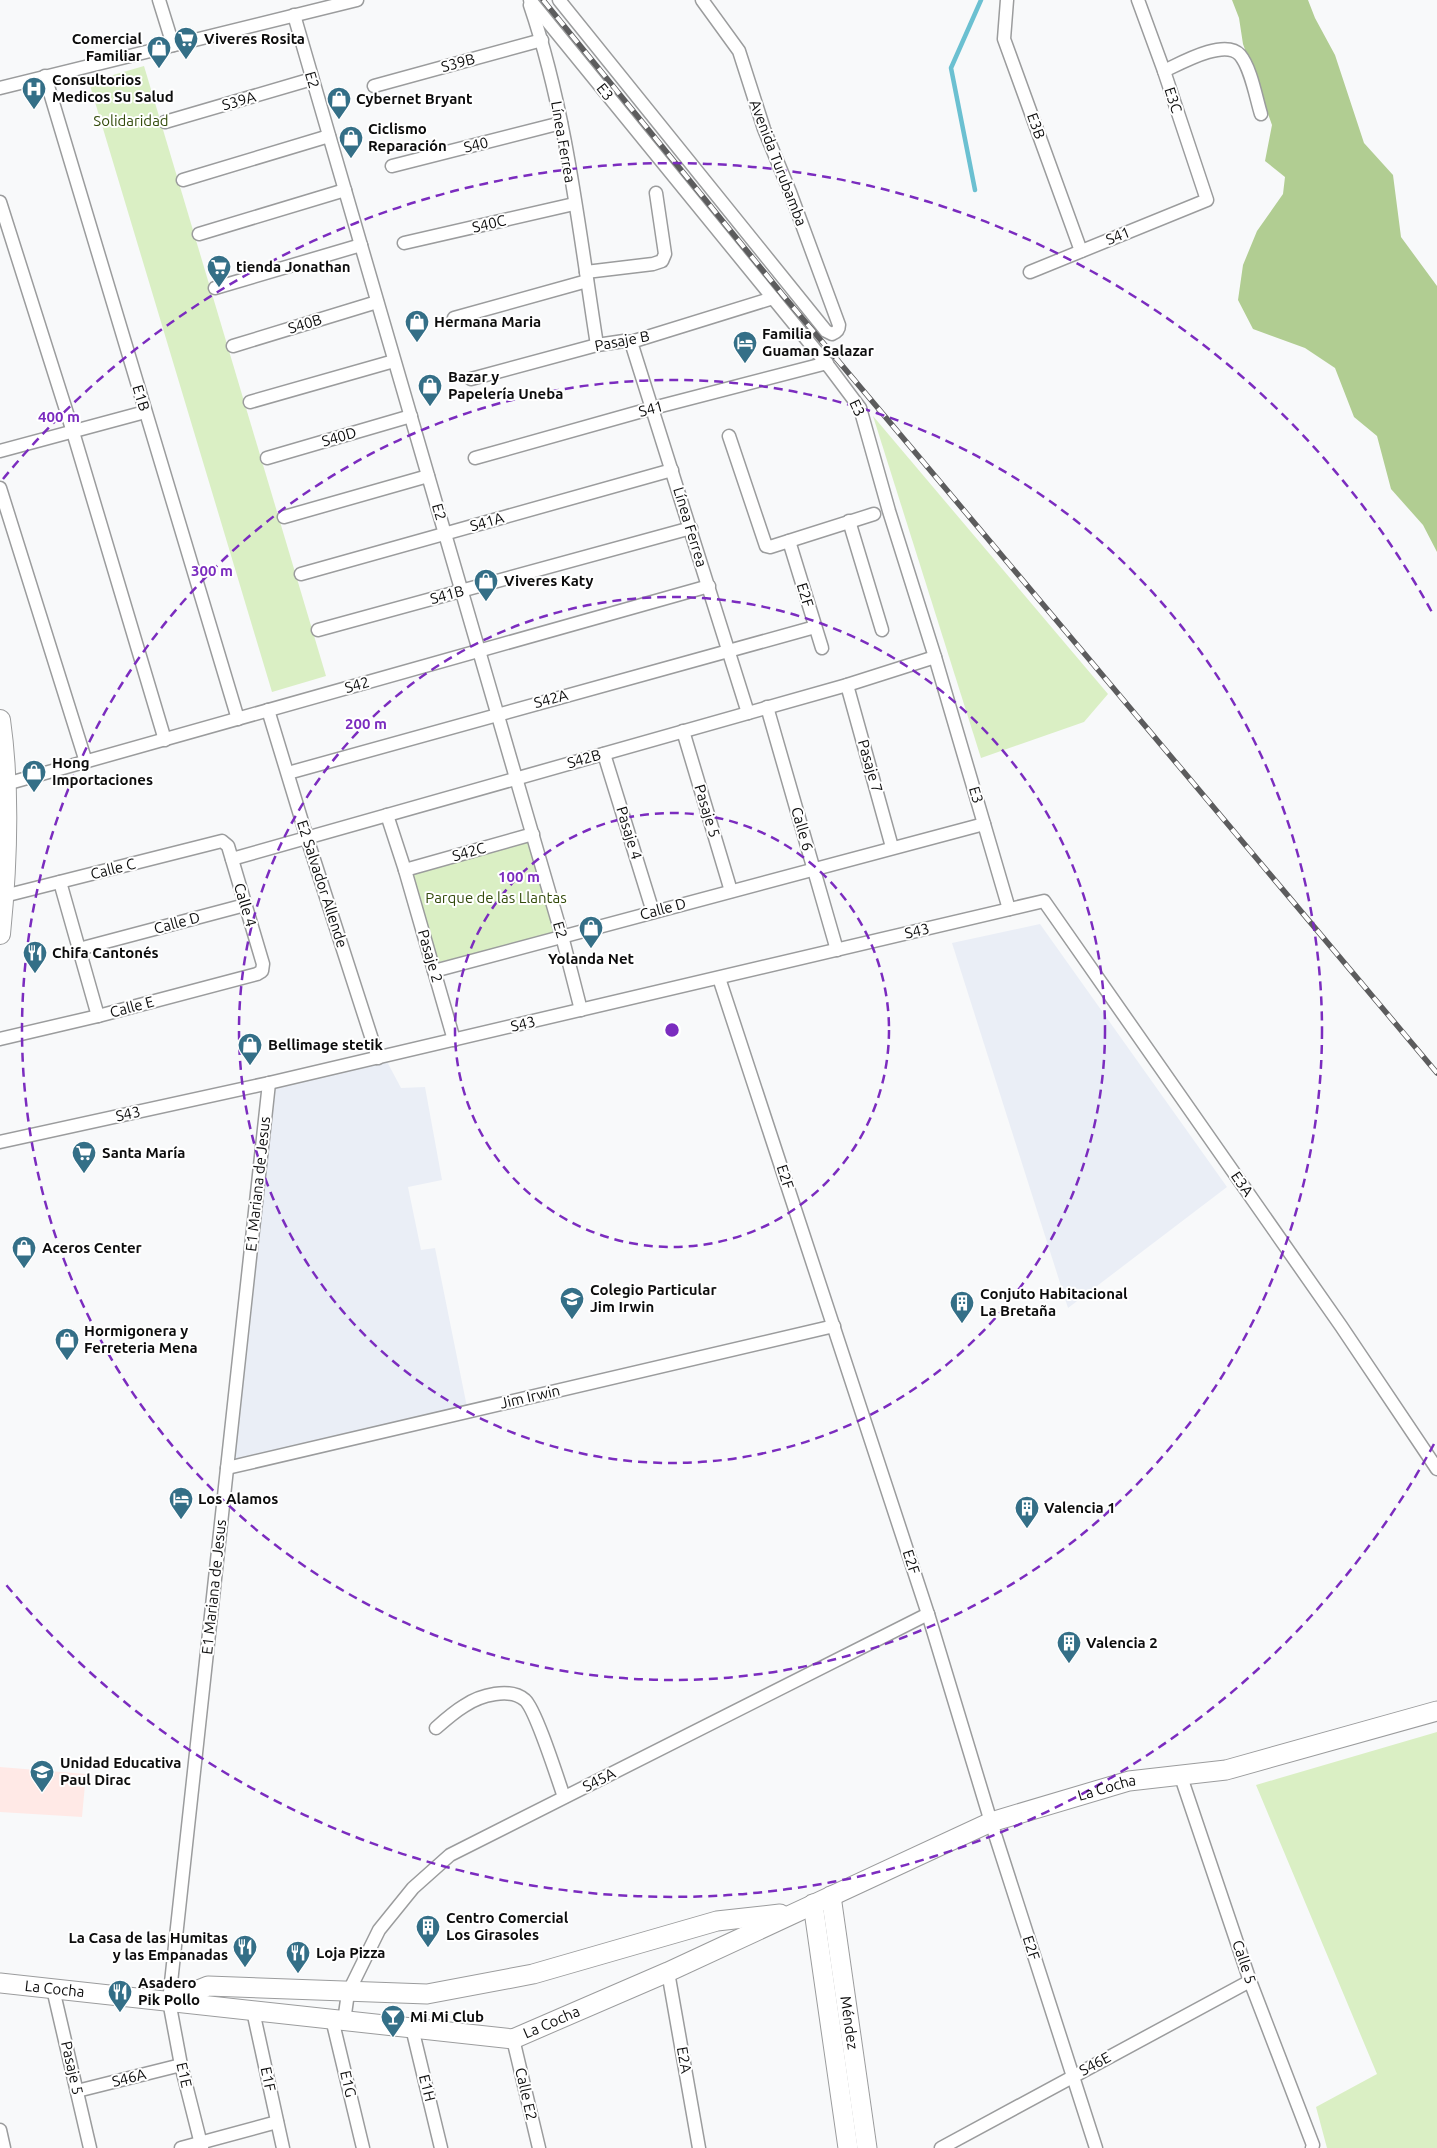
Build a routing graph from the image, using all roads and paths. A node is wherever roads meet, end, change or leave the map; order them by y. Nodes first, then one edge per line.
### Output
1 (159, 0) edge
2 (357, 0) edge
3 (529, 0) edge
4 (559, 0) edge
5 (702, 0) edge
6 (1008, 0) edge
7 (1138, 0) edge
8 (294, 15) junction
9 (542, 40) junction
10 (173, 45) junction
11 (1164, 71) junction
12 (45, 76) junction
13 (312, 79) junction
14 (374, 86) dead end
15 (0, 88) edge
16 (1261, 114) dead end
17 (165, 122) dead end
18 (561, 123) junction
19 (329, 136) junction
20 (392, 166) dead end
21 (183, 180) dead end
22 (344, 190) junction
23 (656, 193) dead end
24 (1207, 200) joint
25 (0, 202) edge
26 (574, 204) junction
27 (199, 234) dead end
28 (404, 243) dead end
29 (361, 246) junction
30 (1081, 251) junction
31 (1030, 272) dead end
32 (586, 277) junction
33 (215, 288) dead end
34 (772, 298) junction
35 (377, 302) junction
36 (454, 318) dead end
37 (631, 342) junction
38 (597, 345) junction
39 (233, 346) dead end
40 (394, 361) junction
41 (826, 363) junction
42 (471, 378) dead end
43 (250, 402) dead end
44 (653, 408) junction
45 (145, 412) junction
46 (411, 416) junction
47 (73, 432) junction
48 (729, 436) dead end
49 (0, 451) edge
50 (267, 458) dead end
51 (475, 458) dead end
52 (672, 470) junction
53 (428, 476) junction
54 (0, 488) edge
55 (874, 514) dead end
56 (284, 517) dead end
57 (849, 521) junction
58 (691, 528) junction
59 (445, 534) junction
60 (789, 541) junction
61 (301, 574) dead end
62 (709, 586) junction
63 (462, 590) junction
64 (815, 627) junction
65 (318, 630) dead end
66 (882, 630) dead end
67 (822, 648) dead end
68 (729, 650) junction
69 (479, 651) junction
70 (935, 657) junction
71 (847, 685) junction
72 (767, 708) junction
73 (268, 710) junction
74 (748, 713) junction
75 (498, 714) junction
76 (238, 719) junction
77 (0, 720) edge
78 (684, 731) junction
79 (165, 740) junction
80 (604, 754) junction
81 (86, 762) junction
82 (288, 773) junction
83 (516, 778) junction
84 (6, 784) junction
85 (387, 816) junction
86 (984, 824) junction
87 (533, 834) junction
88 (307, 838) junction
89 (222, 841) joint
90 (892, 847) junction
91 (232, 860) junction
92 (813, 869) junction
93 (405, 870) junction
94 (60, 882) junction
95 (731, 890) junction
96 (4, 896) junction
97 (1044, 901) joint
98 (245, 905) junction
99 (1009, 909) junction
100 (653, 912) junction
101 (0, 934) edge
102 (562, 936) junction
103 (79, 949) junction
104 (837, 950) junction
105 (434, 970) junction
106 (262, 971) joint
107 (719, 978) junction
108 (581, 1010) junction
109 (98, 1016) junction
110 (0, 1039) edge
111 (454, 1040) junction
112 (378, 1058) junction
113 (269, 1083) junction
114 (0, 1142) edge
115 (834, 1326) junction
116 (227, 1468) junction
117 (1437, 1469) edge
118 (928, 1614) junction
119 (1437, 1711) edge
120 (436, 1728) dead end
121 (1180, 1774) junction
122 (564, 1797) junction
123 (991, 1822) junction
124 (830, 1896) junction
125 (813, 1904) junction
126 (794, 1913) junction
127 (668, 1972) junction
128 (1250, 1981) junction
129 (0, 1983) edge
130 (53, 1989) junction
131 (348, 1993) junction
132 (170, 2002) junction
133 (253, 2011) junction
134 (338, 2020) junction
135 (412, 2028) junction
136 (513, 2039) junction
137 (181, 2065) junction
138 (1073, 2077) junction
139 (77, 2091) junction
140 (277, 2122) junction
141 (0, 2130) edge
142 (201, 2146) edge
143 (4, 2148) edge
144 (90, 2148) edge
145 (181, 2148) edge
146 (283, 2148) edge
147 (363, 2148) edge
148 (441, 2148) edge
149 (539, 2148) edge
150 (700, 2148) edge
151 (848, 2148) edge
152 (868, 2148) edge
153 (941, 2148) edge
154 (1096, 2148) edge
155 (1312, 2148) edge

1 - 10 street
2 - 8 street
3 - 9 street, Línea Ferrea
3 - 34 street, E3
4 - 5 street, Avenida Turubamba
6 - 30 street, E3B
7 - 11 street, E3C
8 - 10 street
8 - 13 street, E2
9 - 14 street, S39B
9 - 18 street, Línea Ferrea
10 - 12 street
11 - 16 street
11 - 24 street, E3C
12 - 15 street
12 - 45 street, E1B
13 - 17 street, S39A
13 - 19 street, E2
18 - 20 street, S40
18 - 26 street, Línea Ferrea
19 - 21 street
19 - 22 street, E2
22 - 27 street
22 - 29 street, E2
23 - 32 street
24 - 30 street, S41
25 - 47 street
26 - 28 street, S40C
26 - 32 street, Línea Ferrea
29 - 33 street
29 - 35 street, E2
30 - 31 street, S41
32 - 36 street
32 - 38 street, Línea Ferrea
34 - 37 street, Pasaje B
34 - 41 street, E3
35 - 39 street, S40B
35 - 40 street, E2
37 - 38 street, Pasaje B
37 - 44 street, Línea Ferrea
38 - 42 street, Pasaje B
40 - 43 street
40 - 46 street, E2
41 - 44 street, S41
41 - 70 street, E3
44 - 51 street, S41
44 - 52 street, Línea Ferrea
45 - 47 street
45 - 76 street, E1B
46 - 50 street, S40D
46 - 53 street, E2
47 - 49 street
47 - 79 street
48 - 60 street
52 - 58 street, Línea Ferrea
52 - 59 street, S41A
53 - 56 street
53 - 59 street, E2
54 - 81 street
55 - 57 street
57 - 60 street
57 - 66 street
58 - 62 street, Línea Ferrea
58 - 63 street, S41B
59 - 61 street, S41A
59 - 63 street, E2
60 - 64 street, E2F
62 - 68 street, Línea Ferrea
62 - 69 street, S42
63 - 65 street, S41B
63 - 69 street, E2
64 - 67 street, E2F
64 - 68 street, S42A
68 - 74 street, Línea Ferrea
68 - 75 street, S42A
69 - 73 street, S42
69 - 75 street, E2
70 - 71 street, S42B
70 - 86 street, E3
71 - 72 street, S42B
71 - 90 street, Pasaje 7
72 - 74 street, S42B
72 - 92 street, Calle 6
73 - 76 street, S42
73 - 82 street, E2 Salvador Allende
74 - 78 street, S42B
75 - 82 street, S42A
75 - 83 street, E2
76 - 79 street, S42
77 - 84 main road
78 - 80 street, S42B
78 - 95 street, Pasaje 5
79 - 81 street, S42
80 - 83 street, S42B
80 - 100 street, Pasaje 4
81 - 84 street, S42
82 - 88 street, E2 Salvador Allende
83 - 85 street, S42B
83 - 87 street, E2
84 - 96 main road
85 - 88 street, S42B
85 - 93 street, Pasaje 2
86 - 90 street, Calle D
86 - 99 street, E3
87 - 93 street, S42C
87 - 102 street, E2
88 - 91 street, S42B
88 - 112 street, E2 Salvador Allende
89 - 91 street, Calle 4
89 - 94 street, Calle C
90 - 92 street, Calle D
91 - 98 street, Calle 4
92 - 95 street, Calle D
92 - 104 street, Calle 6
93 - 105 street, Pasaje 2
94 - 96 street, Calle C
94 - 103 street
95 - 100 street, Calle D
96 - 101 main road
97 - 99 street, S43
97 - 117 street, E3A
98 - 103 street, Calle D
98 - 106 street, Calle 4
99 - 104 street, S43
100 - 102 street, Calle D
102 - 105 street, Calle D
102 - 108 street, E2
103 - 109 street
104 - 107 street, S43
105 - 111 street, Pasaje 2
106 - 109 street, Calle E
107 - 108 street, S43
107 - 115 street, E2F
108 - 111 street, S43
109 - 110 street, Calle E
111 - 112 street, S43
112 - 113 street, S43
113 - 114 street, S43
113 - 116 street, E1 Mariana de Jesus
115 - 116 street, Jim Irwin
115 - 118 street, E2F
116 - 132 street, E1 Mariana de Jesus
118 - 122 street, S45A
118 - 123 street, E2F
119 - 121 street, La Cocha
120 - 122 street
121 - 123 street, La Cocha
121 - 128 street, Calle 5
122 - 131 street, S45A
123 - 124 street, La Cocha
123 - 138 street, E2F
124 - 125 street, La Cocha
124 - 152 street, Méndez
125 - 126 street, La Cocha
125 - 151 street, Méndez
126 - 127 street, La Cocha
126 - 131 street, La Cocha
127 - 136 street, La Cocha
127 - 150 street, E2A
128 - 138 street, S46E
128 - 155 street, Calle 5
129 - 130 street, La Cocha
130 - 132 street, La Cocha
130 - 139 street, Pasaje 5
131 - 132 street, La Cocha
131 - 134 street, S45A
132 - 133 street, La Cocha
132 - 137 street, E1E
133 - 134 street, La Cocha
133 - 140 street, E1F
134 - 135 street, La Cocha
134 - 147 street, E1G
135 - 136 street, La Cocha
135 - 148 street, E1H
136 - 149 street, Calle E2
137 - 139 street, S46A
137 - 142 street, E1E
138 - 153 street, S46E
138 - 154 street, E2F
139 - 144 street, Pasaje 5
140 - 142 street
140 - 146 street, E1F
141 - 143 street
142 - 145 street

